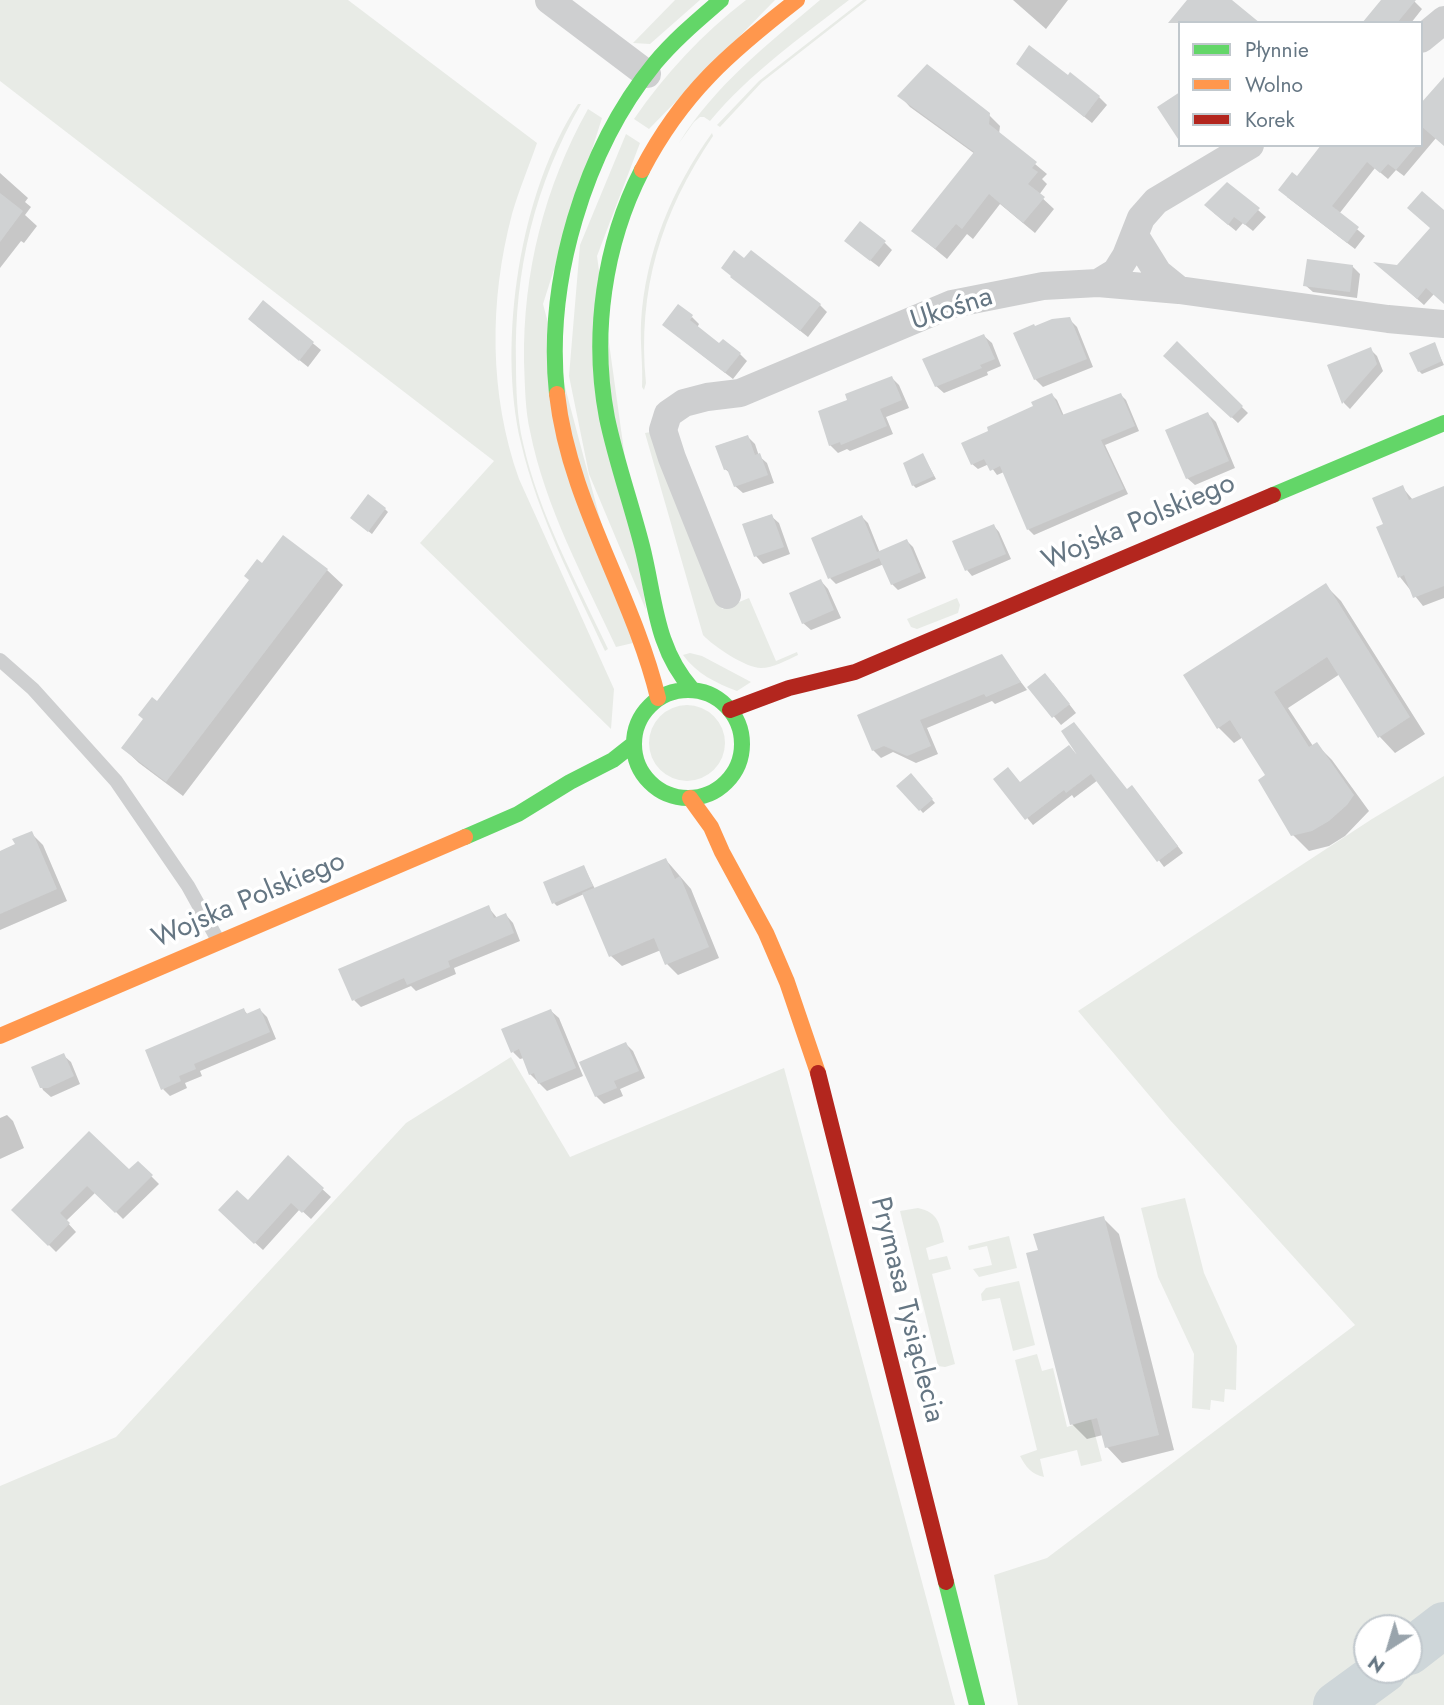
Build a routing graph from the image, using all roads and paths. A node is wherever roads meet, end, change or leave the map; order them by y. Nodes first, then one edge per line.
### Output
1 (549, 0) edge
2 (721, 0) edge
3 (797, 0) edge
4 (1444, 20) edge
5 (1423, 37) edge
6 (647, 74) junction
7 (1247, 147) edge
8 (1135, 236) junction
9 (1098, 283) junction
10 (1179, 290) junction
11 (1444, 324) edge
12 (1444, 423) edge
13 (727, 596) dead end
14 (0, 660) edge
15 (855, 672) junction
16 (692, 690) junction
17 (658, 698) junction
18 (811, 701) dead end
19 (730, 710) junction
20 (761, 728) dead end
21 (742, 745) junction
22 (632, 746) junction
23 (728, 780) junction
24 (690, 798) junction
25 (726, 799) dead end
26 (569, 801) dead end
27 (518, 814) junction
28 (744, 858) dead end
29 (766, 933) junction
30 (219, 943) junction
31 (0, 1036) edge
32 (977, 1705) edge

1 - 6 street
2 - 6 main road
3 - 16 main road
4 - 5 street
6 - 17 main road
7 - 8 street
8 - 9 street
8 - 10 street
9 - 10 street, Ukośna
9 - 13 street, Ukośna
10 - 11 street, Ukośna
12 - 15 main road, Wojska Polskiego
14 - 30 lane
15 - 18 main road, Wojska Polskiego
15 - 19 main road, Wojska Polskiego
16 - 17 main road
16 - 19 main road
17 - 22 main road
19 - 21 main road
20 - 21 main road
21 - 23 main road
22 - 24 main road
22 - 27 main road, Wojska Polskiego
23 - 24 main road
23 - 25 main road
24 - 29 main road, Prymasa Tysiąclecia
26 - 27 main road, Wojska Polskiego
27 - 30 main road, Wojska Polskiego
28 - 29 main road, Prymasa Tysiąclecia
29 - 32 main road, Prymasa Tysiąclecia
30 - 31 main road, Wojska Polskiego

